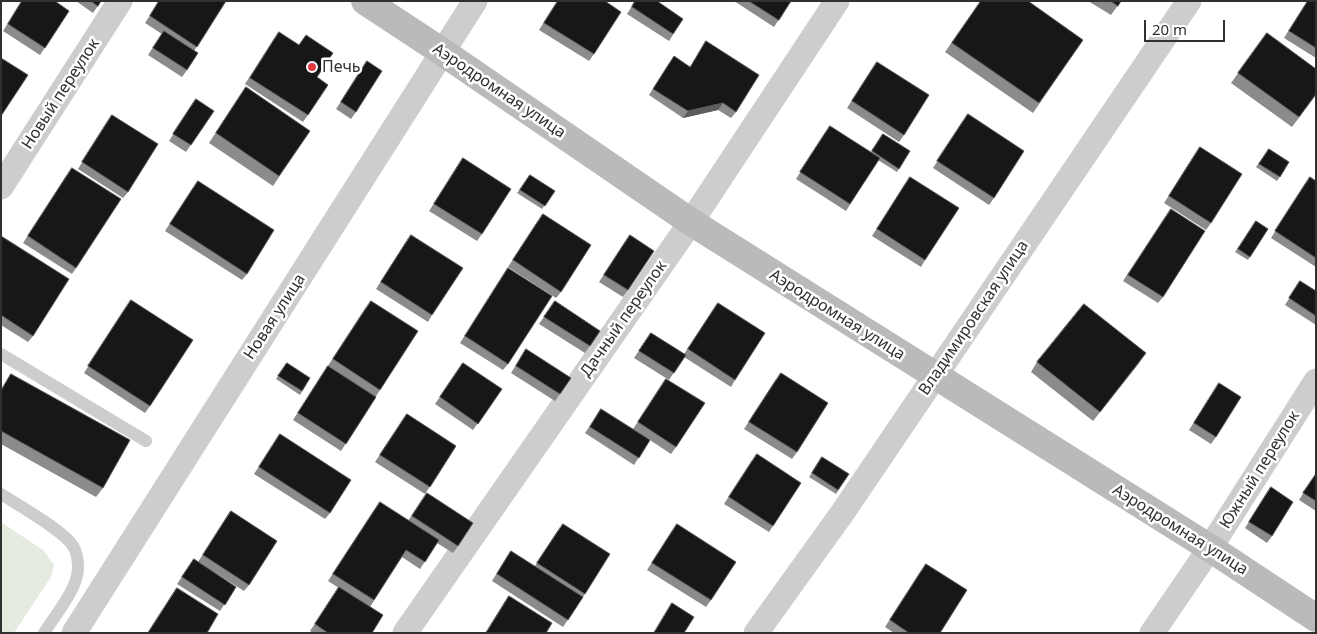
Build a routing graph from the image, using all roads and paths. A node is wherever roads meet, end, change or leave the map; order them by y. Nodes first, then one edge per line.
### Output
1 (120, 1) edge
2 (365, 1) edge
3 (475, 1) edge
4 (837, 1) edge
5 (1189, 1) edge
6 (444, 53) junction
7 (1, 187) edge
8 (691, 222) junction
9 (1, 354) edge
10 (934, 376) junction
11 (1316, 381) edge
12 (146, 441) dead end
13 (1, 494) edge
14 (1210, 548) junction
15 (1316, 618) edge
16 (44, 633) edge
17 (74, 633) edge
18 (405, 633) edge
19 (756, 633) edge
20 (1152, 633) edge

1 - 7 street, Новый переулок
2 - 6 street, Аэродромная улица
3 - 6 street, Новая улица
4 - 8 street, Дачный переулок
5 - 10 street, Владимировская улица
6 - 8 street, Аэродромная улица
6 - 17 street, Новая улица
8 - 10 street, Аэродромная улица
8 - 18 street, Дачный переулок
9 - 12 lane
10 - 14 street, Аэродромная улица
10 - 19 street, Владимировская улица
11 - 14 street, Южный переулок
13 - 16 lane
14 - 15 street, Аэродромная улица
14 - 20 street, Южный переулок

